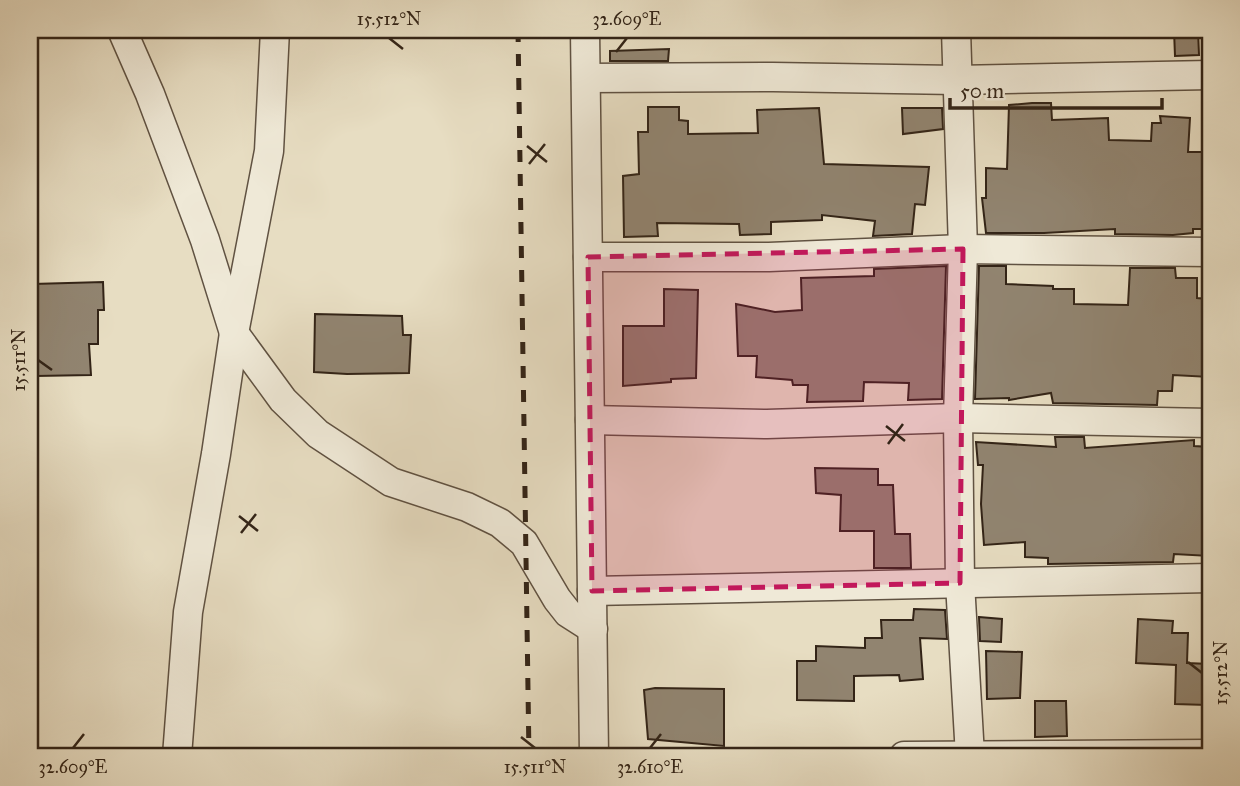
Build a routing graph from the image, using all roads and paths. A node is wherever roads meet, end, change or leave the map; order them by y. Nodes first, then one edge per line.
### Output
1 (122, 30) edge
2 (275, 30) edge
3 (585, 30) edge
4 (956, 30) edge
5 (1210, 75) edge
6 (586, 78) junction
7 (956, 80) junction
8 (963, 249) junction
9 (1210, 252) edge
10 (588, 257) junction
11 (234, 333) junction
12 (958, 418) junction
13 (590, 420) junction
14 (1210, 423) edge
15 (1210, 579) edge
16 (960, 583) junction
17 (592, 591) junction
18 (593, 629) junction
19 (1210, 754) edge
20 (177, 756) edge
21 (594, 756) edge
22 (610, 756) edge
23 (904, 756) edge
24 (970, 756) edge

1 - 11 street
2 - 11 street
3 - 6 street
4 - 7 street
5 - 7 street
6 - 7 street
6 - 10 street
7 - 8 street
8 - 9 street
8 - 10 street
8 - 12 street
10 - 13 street
11 - 18 street
11 - 20 street
12 - 13 street
12 - 14 street
12 - 16 street
13 - 17 street
15 - 16 street
16 - 17 street
16 - 24 street
17 - 18 street
18 - 21 street
19 - 24 street
21 - 22 street
23 - 24 street

